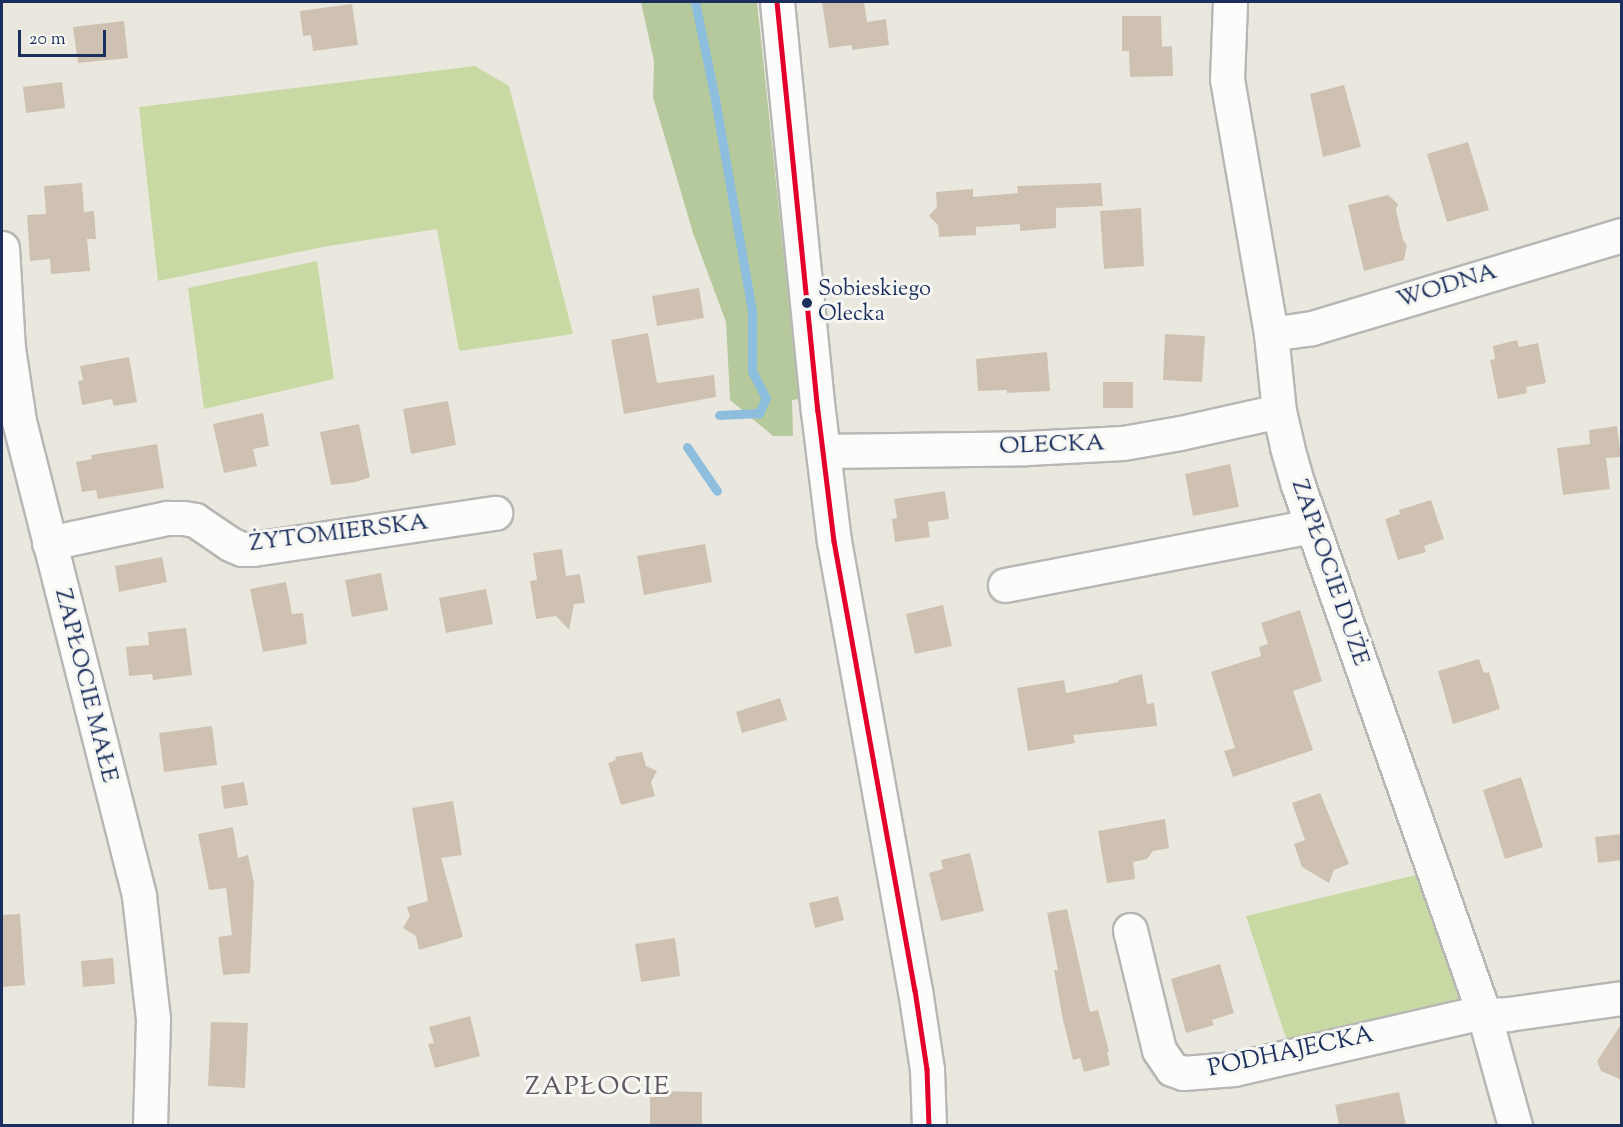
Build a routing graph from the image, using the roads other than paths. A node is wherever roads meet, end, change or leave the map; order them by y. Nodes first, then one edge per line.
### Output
1 (777, 2) edge
2 (1230, 2) edge
3 (1622, 235) edge
4 (2, 248) edge
5 (1271, 334) junction
6 (1279, 411) junction
7 (10, 421) edge
8 (823, 451) junction
9 (495, 513) dead end
10 (1312, 526) junction
11 (49, 543) junction
12 (1005, 585) dead end
13 (1130, 930) dead end
14 (1622, 998) edge
15 (1484, 1014) junction
16 (150, 1125) edge
17 (929, 1125) edge
18 (1515, 1125) edge

1 - 8 street
2 - 5 street, ZAPŁOCIE DUŻE
3 - 5 street, WODNA
4 - 7 street, ZAPŁOCIE MAŁE
5 - 6 street, ZAPŁOCIE DUŻE
6 - 8 street, OLECKA
6 - 10 street, ZAPŁOCIE DUŻE
7 - 11 street, ZAPŁOCIE MAŁE
8 - 17 street
9 - 11 street, ŻYTOMIERSKA
10 - 12 street
10 - 15 street, ZAPŁOCIE DUŻE
11 - 16 street, ZAPŁOCIE MAŁE
13 - 15 street, PODHAJECKA
14 - 15 street, PODHAJECKA
15 - 18 street, ZAPŁOCIE DUŻE

